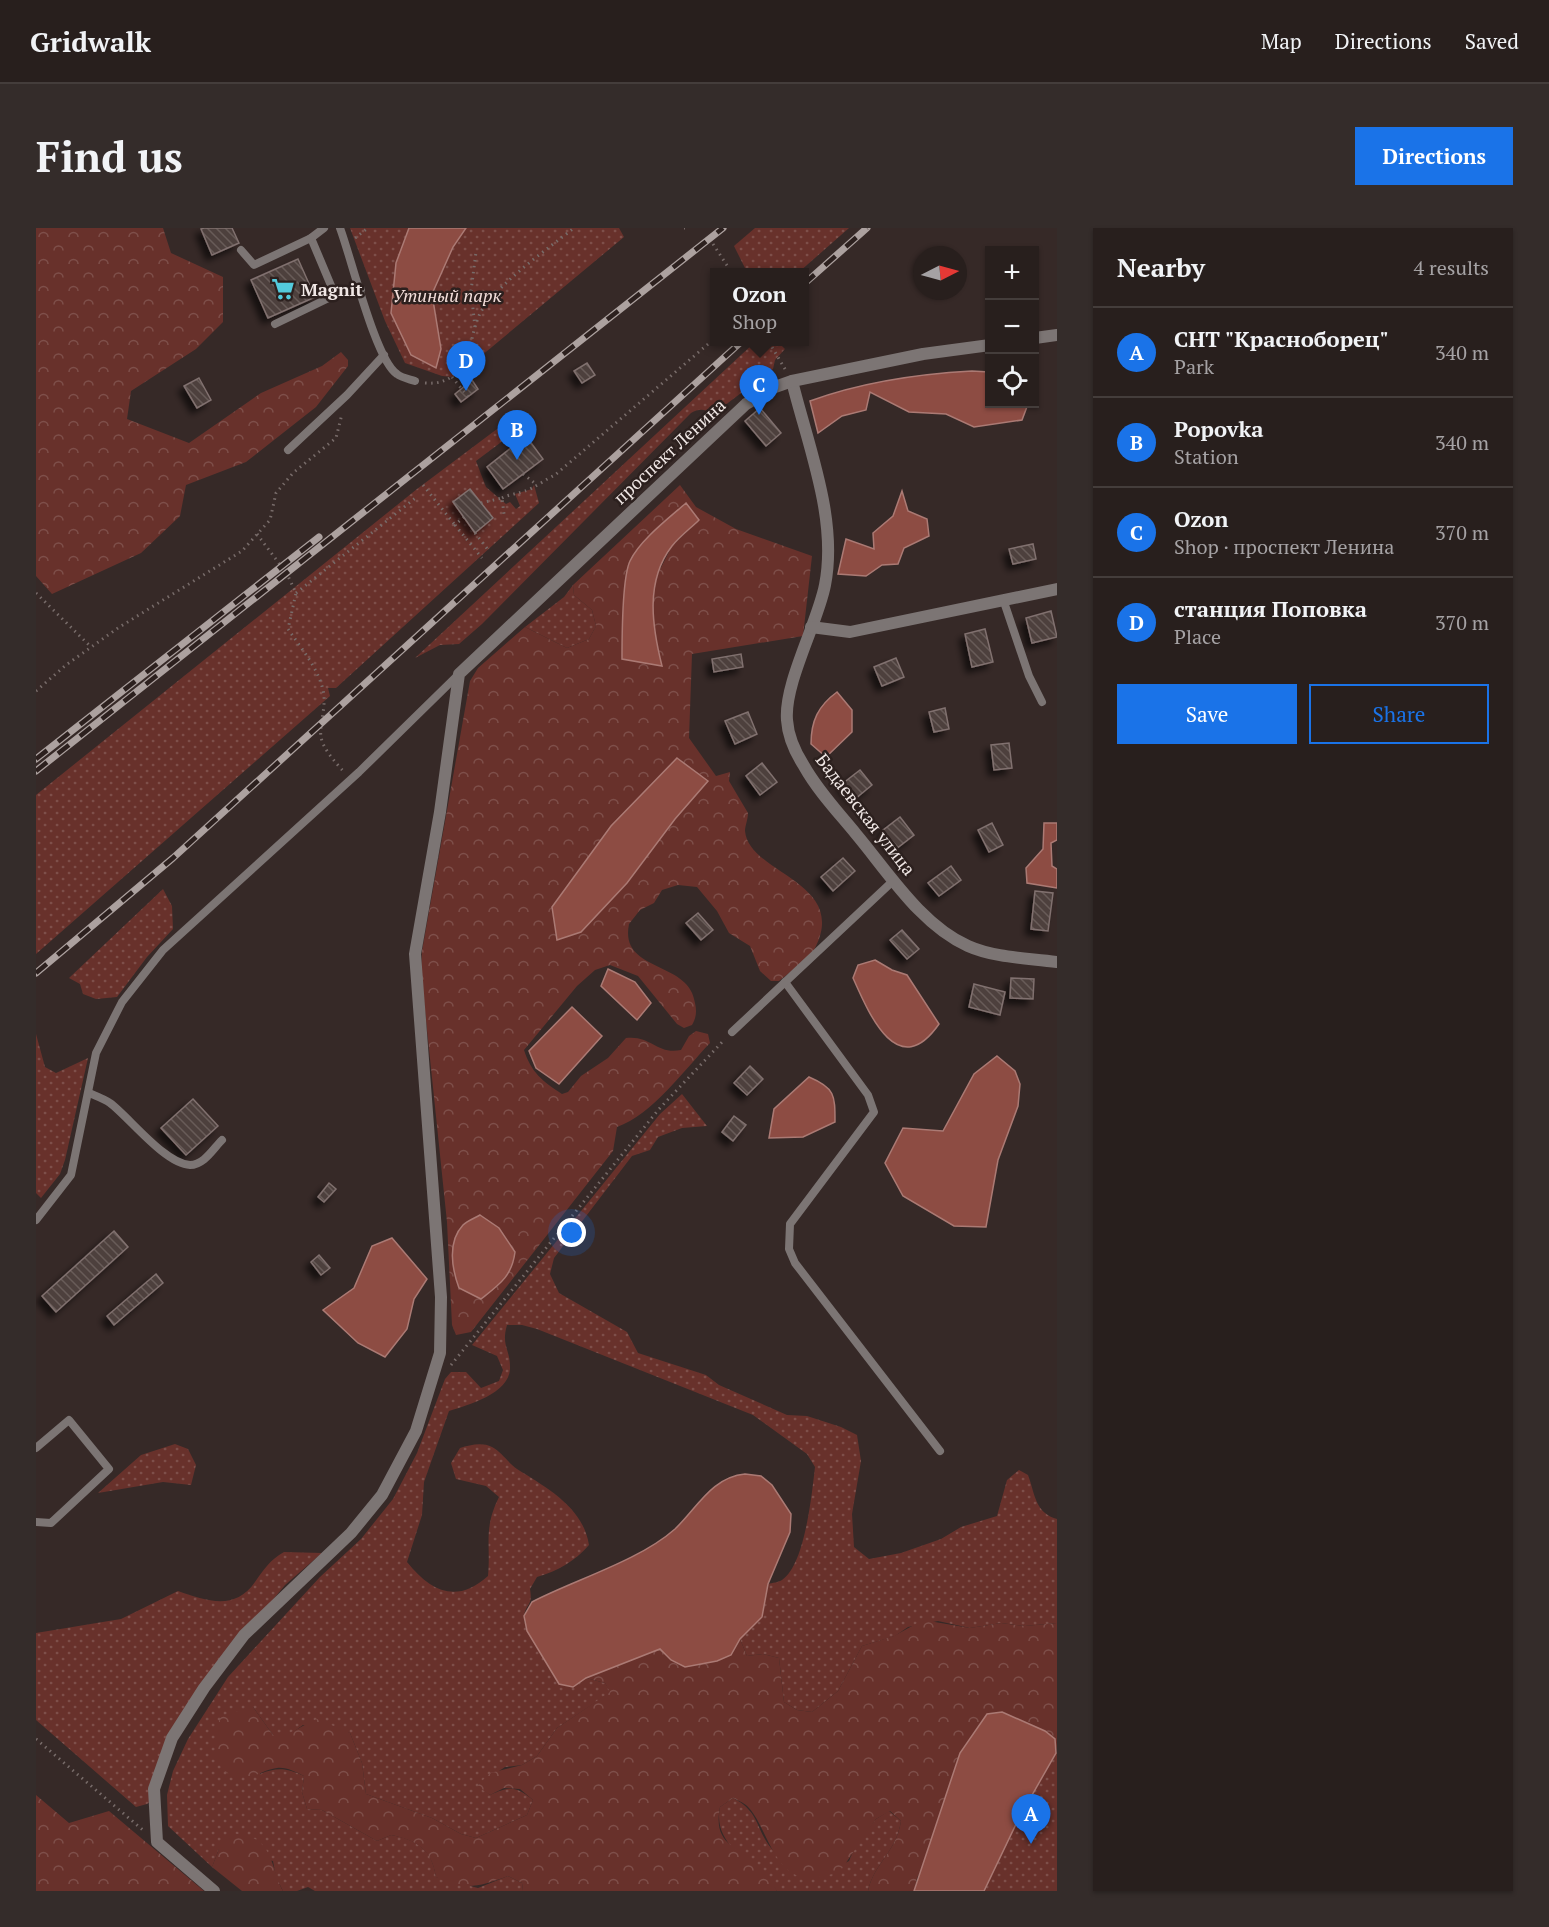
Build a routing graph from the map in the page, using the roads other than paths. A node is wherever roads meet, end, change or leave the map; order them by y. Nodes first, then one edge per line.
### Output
1 (324, 228) edge
2 (340, 228) edge
3 (311, 238) junction
4 (242, 250) dead end
5 (361, 289) junction
6 (335, 295) junction
7 (276, 324) dead end
8 (1057, 335) edge
9 (1039, 337) edge
10 (985, 346) edge
11 (384, 355) junction
12 (414, 381) road end
13 (792, 381) junction
14 (288, 450) dead end
15 (1057, 589) edge
16 (1004, 602) junction
17 (811, 627) junction
18 (459, 674) junction
19 (1042, 702) dead end
20 (894, 880) junction
21 (1057, 962) edge
22 (785, 982) junction
23 (732, 1032) road end
24 (89, 1093) junction
25 (222, 1140) dead end
26 (36, 1220) edge
27 (36, 1448) edge
28 (940, 1451) dead end
29 (36, 1522) edge
30 (214, 1891) edge

1 - 3 lane
2 - 5 lane
3 - 4 lane
3 - 6 lane
5 - 6 lane
5 - 11 lane
6 - 7 lane
8 - 9 street
10 - 13 street, проспект Ленина
11 - 12 lane
11 - 14 lane
13 - 17 street, Бадаевская улица
13 - 18 street, проспект Ленина
15 - 16 street
16 - 17 street
16 - 19 lane
17 - 20 street, Бадаевская улица
18 - 24 lane
18 - 30 street
20 - 21 street, Бадаевская улица
20 - 22 lane
22 - 23 lane
22 - 28 lane
24 - 25 lane
24 - 26 lane
27 - 29 lane

